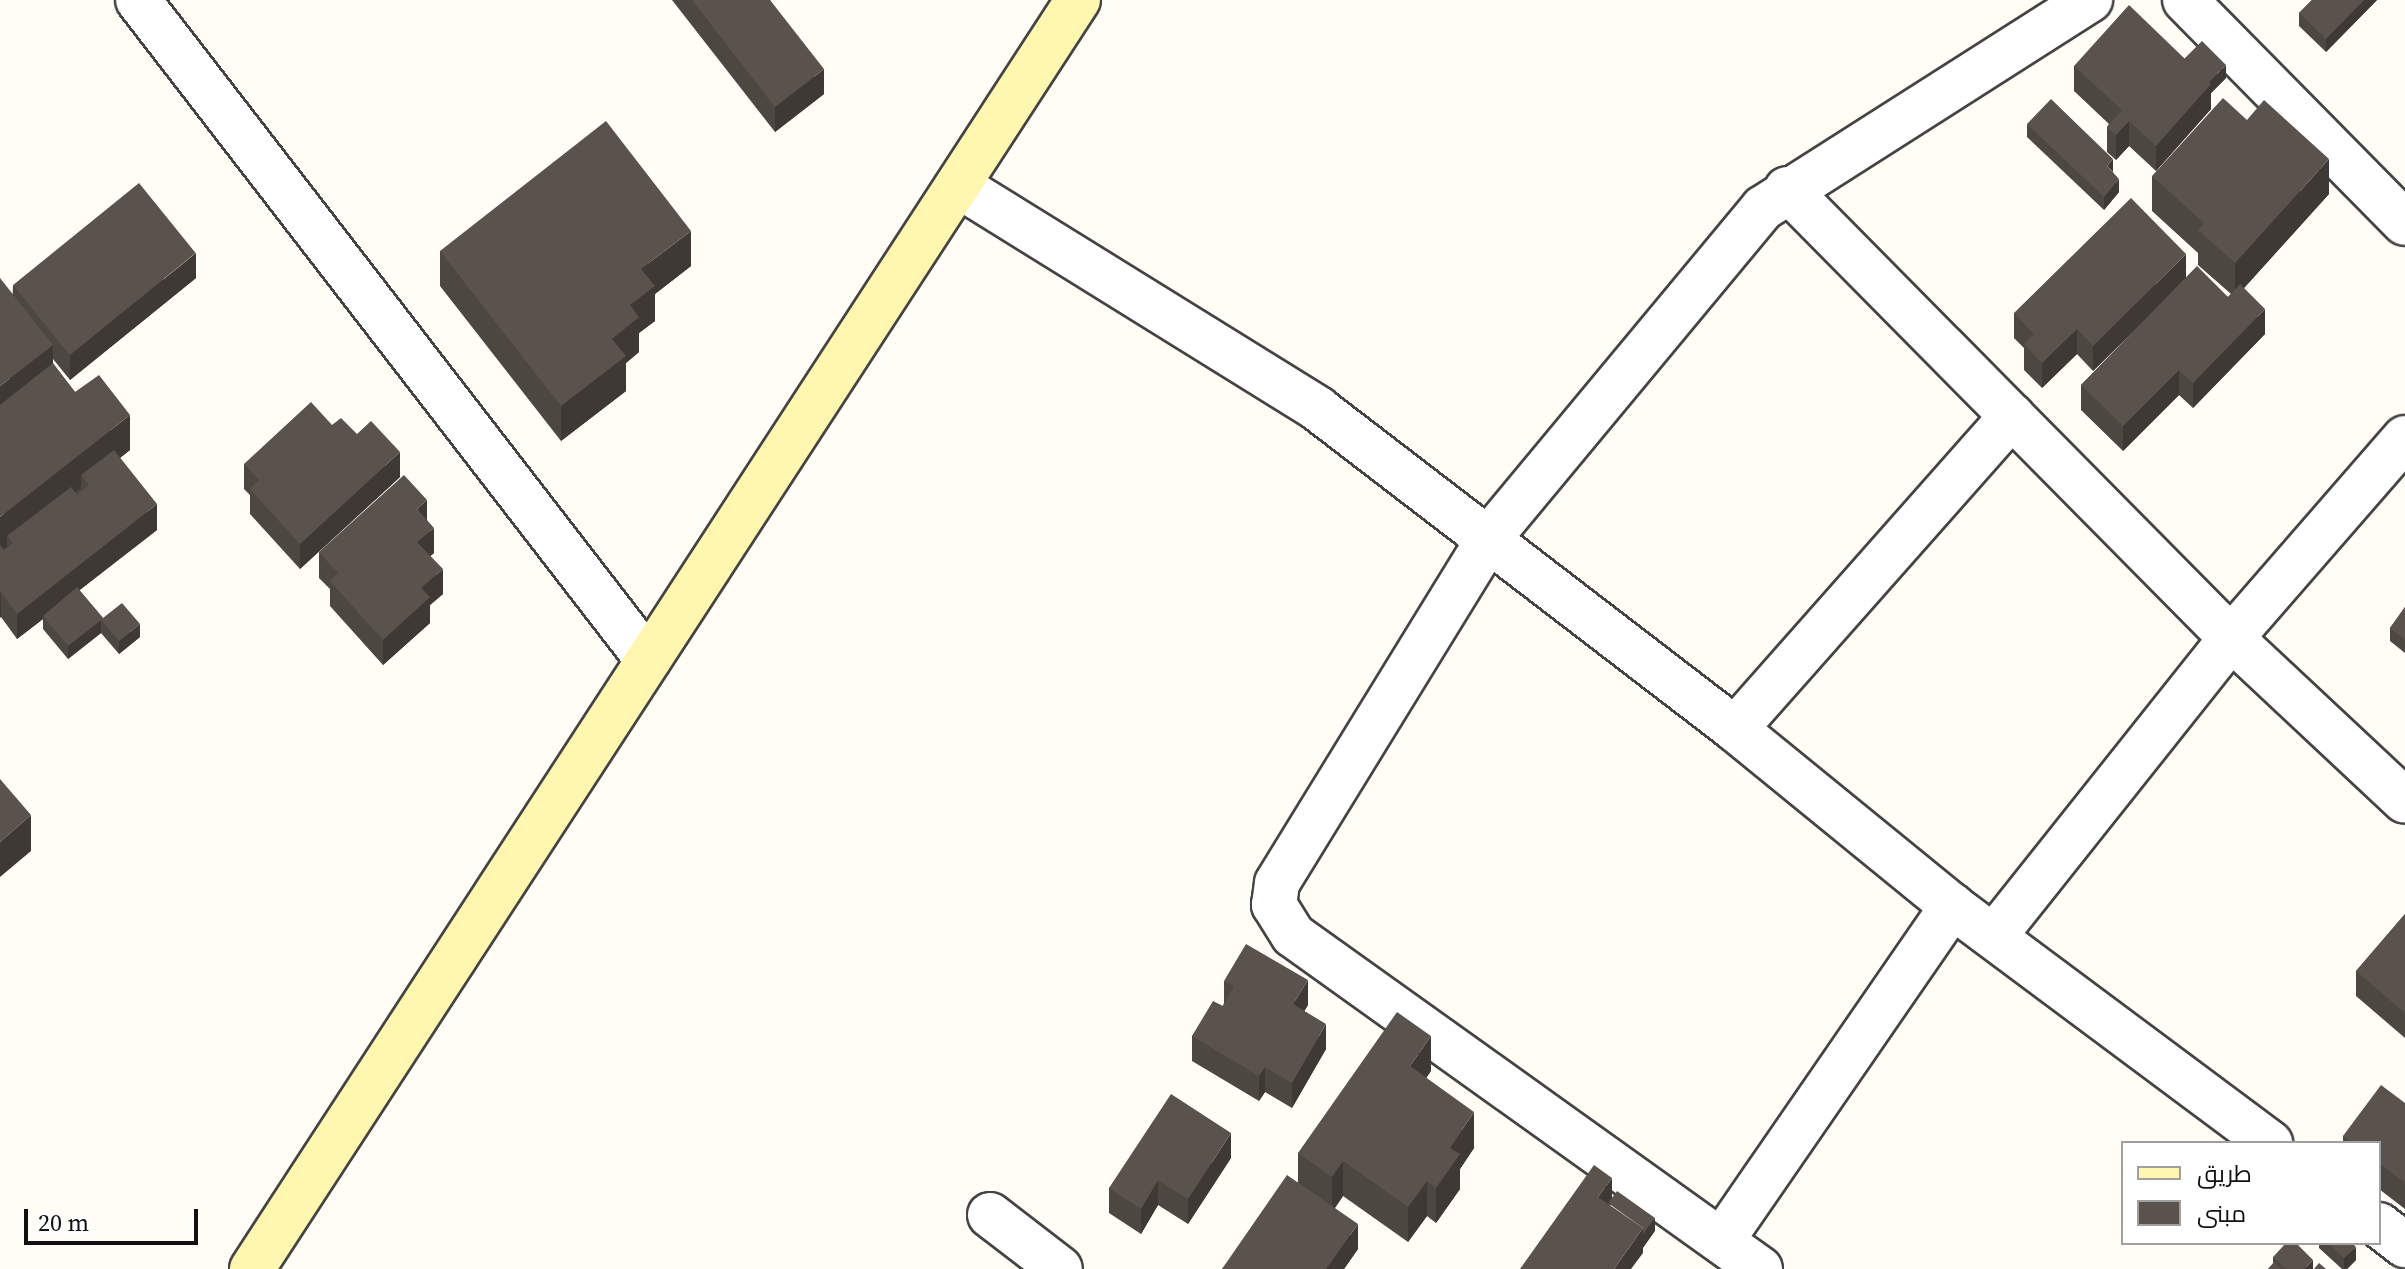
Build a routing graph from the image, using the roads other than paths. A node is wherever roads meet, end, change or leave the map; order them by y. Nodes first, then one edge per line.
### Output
1 (138, 0) edge
2 (1078, 0) edge
3 (2090, 0) edge
4 (2185, 0) edge
5 (959, 186) junction
6 (1787, 189) junction
7 (2405, 223) edge
8 (2012, 416) junction
9 (2405, 438) edge
10 (1489, 538) junction
11 (2231, 638) junction
12 (648, 660) junction
13 (1735, 729) junction
14 (2405, 801) edge
15 (1952, 906) junction
16 (1995, 935) junction
17 (2267, 1141) edge
18 (990, 1215) dead end
19 (2381, 1227) edge
20 (1722, 1240) junction
21 (2405, 1245) edge
22 (252, 1269) edge
23 (1060, 1269) edge
24 (1760, 1269) edge

1 - 12 street
2 - 5 street
3 - 6 street
4 - 7 street
5 - 10 street
5 - 12 street
6 - 8 street
6 - 10 street
8 - 11 street
8 - 13 street
9 - 11 street
10 - 13 street
10 - 20 street
11 - 14 street
11 - 16 street
12 - 22 street
13 - 15 street
15 - 16 street
15 - 20 street
16 - 17 street
18 - 23 street
19 - 21 street
20 - 24 street

